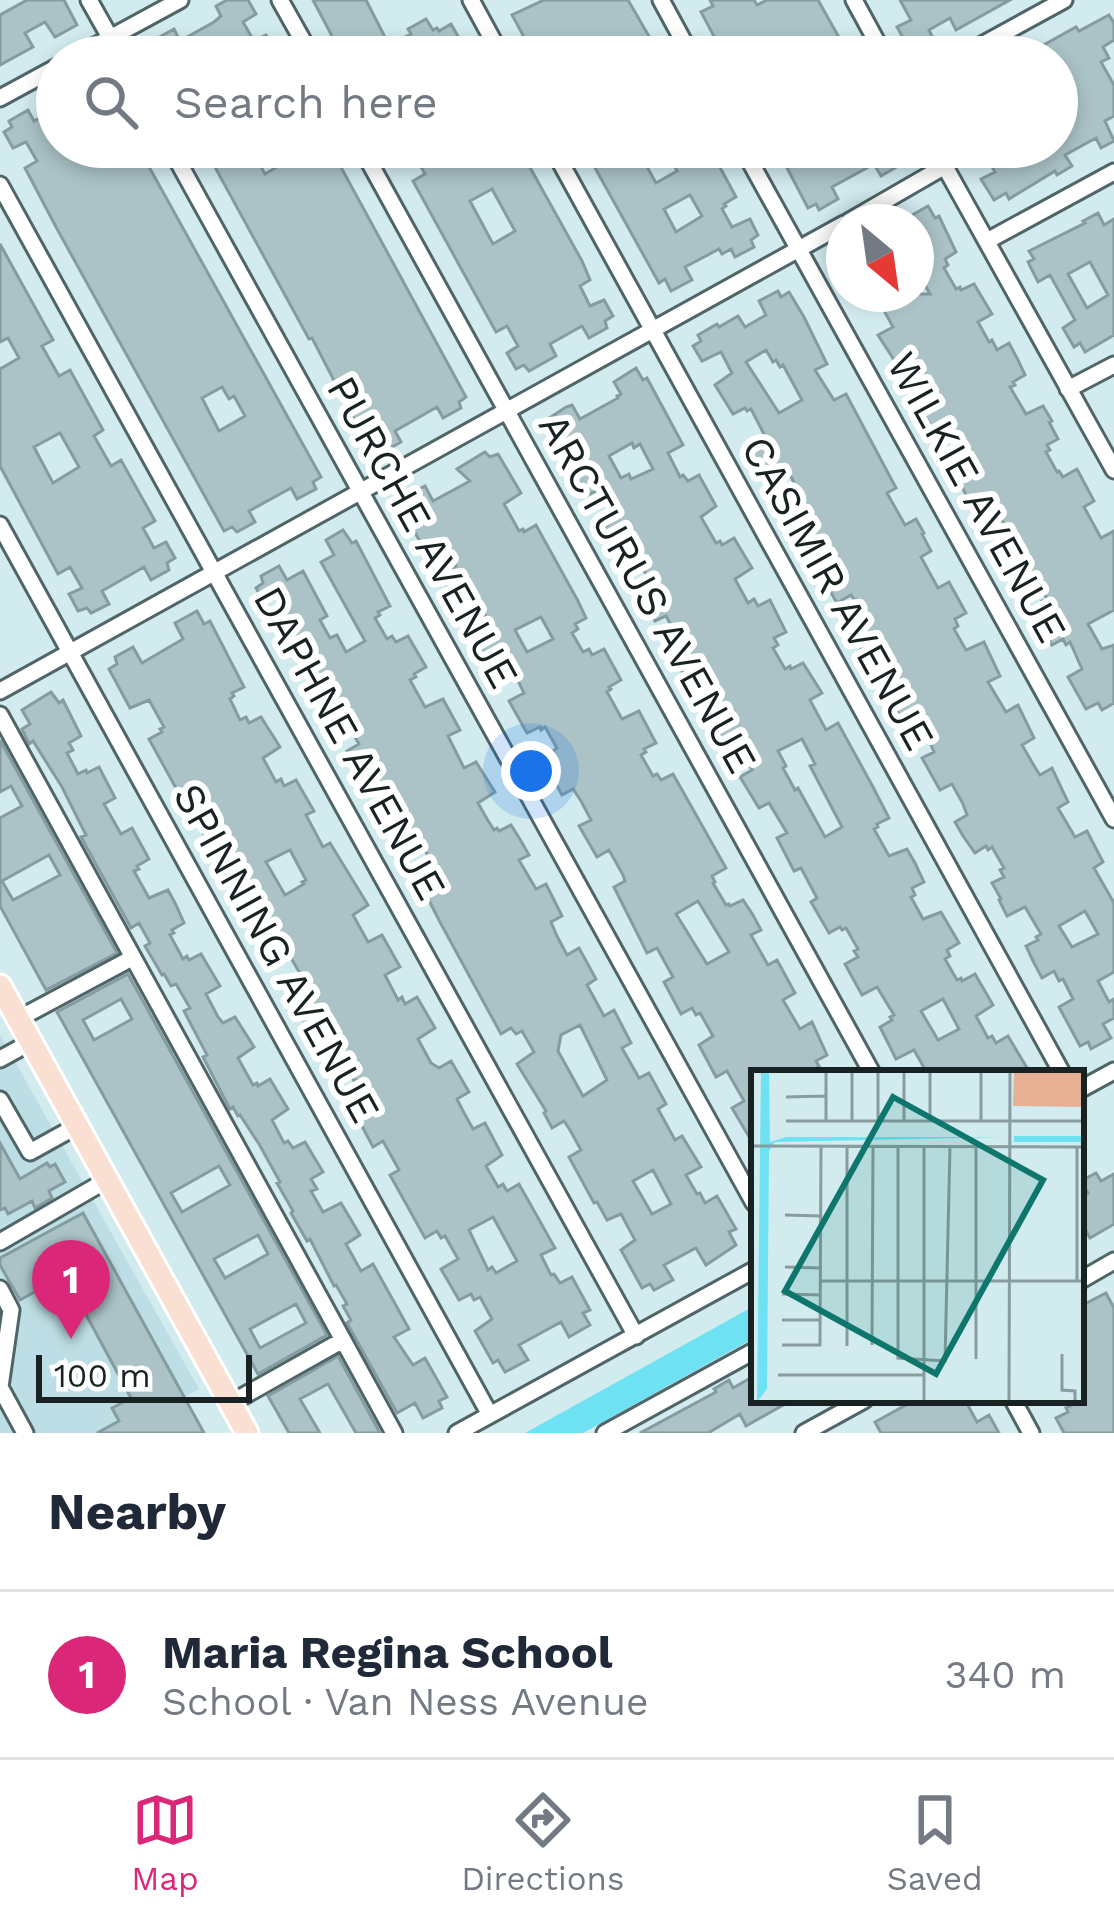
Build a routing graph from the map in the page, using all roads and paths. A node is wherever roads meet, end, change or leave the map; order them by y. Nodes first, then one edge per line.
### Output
1 (89, 0) edge
2 (180, 0) edge
3 (280, 0) edge
4 (471, 0) edge
5 (661, 0) edge
6 (854, 0) edge
7 (1064, 0) edge
8 (109, 36) edge
9 (114, 36) edge
10 (300, 36) edge
11 (491, 36) edge
12 (681, 36) edge
13 (874, 36) edge
14 (998, 36) edge
15 (36, 78) edge
16 (0, 98) edge
17 (182, 168) edge
18 (373, 168) edge
19 (562, 168) edge
20 (754, 168) edge
21 (942, 168) edge
22 (946, 168) edge
23 (1114, 172) edge
24 (0, 185) edge
25 (879, 204) edge
26 (826, 234) edge
27 (987, 241) junction
28 (799, 250) junction
29 (651, 330) junction
30 (1114, 365) edge
31 (1069, 389) junction
32 (506, 409) junction
33 (1114, 470) edge
34 (359, 491) junction
35 (0, 525) edge
36 (215, 572) junction
37 (71, 652) junction
38 (0, 691) edge
39 (0, 715) edge
40 (1114, 820) edge
41 (133, 958) junction
42 (0, 986) edge
43 (18, 1019) junction
44 (31, 1042) junction
45 (0, 1060) edge
46 (870, 1070) edge
47 (1060, 1070) edge
48 (1114, 1071) edge
49 (1084, 1088) edge
50 (0, 1100) edge
51 (77, 1126) junction
52 (107, 1180) junction
53 (751, 1198) edge
54 (0, 1241) edge
55 (1114, 1262) edge
56 (751, 1272) edge
57 (1084, 1278) edge
58 (0, 1289) edge
59 (636, 1336) junction
60 (343, 1340) junction
61 (751, 1353) edge
62 (859, 1403) edge
63 (1015, 1403) edge
64 (490, 1415) junction
65 (833, 1417) junction
66 (236, 1423) edge
67 (25, 1433) edge
68 (394, 1433) edge
69 (457, 1433) edge
70 (605, 1433) edge
71 (804, 1433) edge
72 (842, 1433) edge
73 (1031, 1433) edge

1 - 8 street
2 - 9 street
3 - 10 street
4 - 11 street
5 - 12 street
6 - 13 street
7 - 14 street
15 - 16 street
17 - 34 street, PURCHE AVENUE
18 - 32 street, ARCTURUS AVENUE
19 - 29 street, CASIMIR AVENUE
20 - 28 street, WILKIE AVENUE
21 - 25 street
22 - 27 street
23 - 27 street
24 - 36 street, DAPHNE AVENUE
26 - 28 street
27 - 31 street
28 - 29 street
28 - 40 street, WILKIE AVENUE
29 - 32 street
29 - 47 street, CASIMIR AVENUE
30 - 31 street
31 - 33 street
32 - 34 street
32 - 46 street, ARCTURUS AVENUE
34 - 36 street
34 - 53 street, PURCHE AVENUE
35 - 37 street, SPINNING AVENUE
36 - 37 street
36 - 59 street, DAPHNE AVENUE
37 - 38 street
37 - 64 street, SPINNING AVENUE
39 - 41 street
41 - 43 street
41 - 60 street
42 - 43 main road
43 - 44 main road
44 - 45 street
44 - 51 main road
48 - 49 street
50 - 51 street
51 - 52 main road
52 - 54 street
52 - 66 main road
55 - 57 street
56 - 59 street
58 - 67 street
59 - 64 street
60 - 66 street
60 - 68 street
61 - 70 street
62 - 65 street
63 - 73 street
64 - 69 street
65 - 71 street
65 - 72 street

